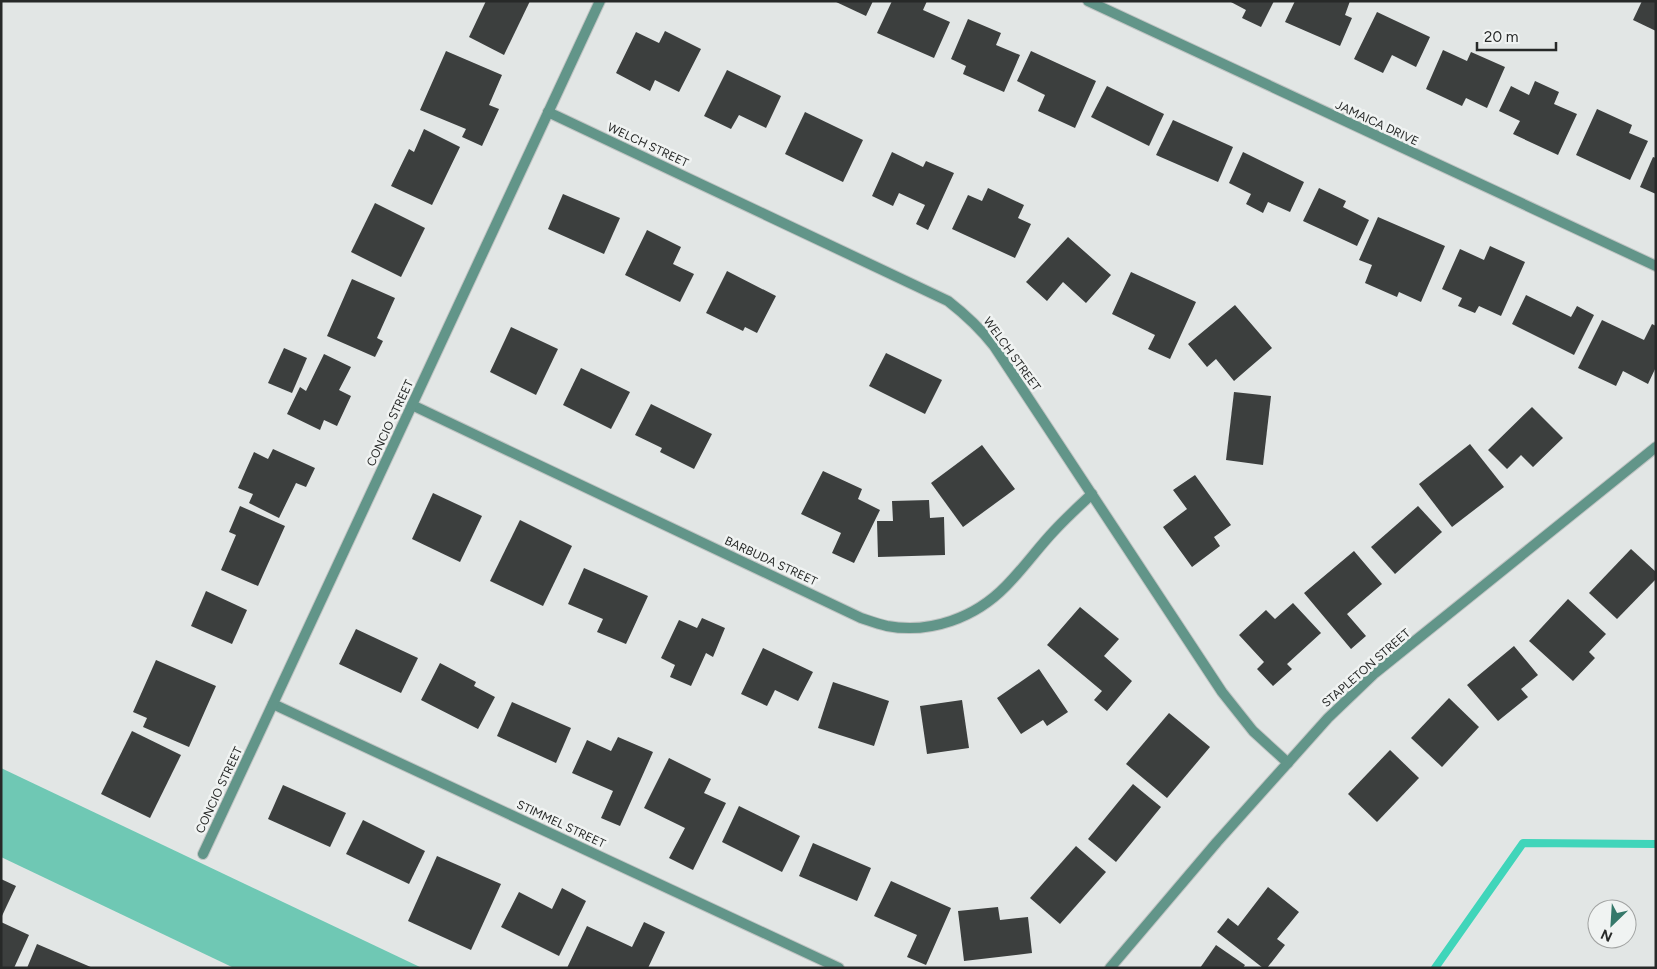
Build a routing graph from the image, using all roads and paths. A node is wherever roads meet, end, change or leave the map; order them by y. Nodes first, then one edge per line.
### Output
1 (600, 1) edge
2 (1088, 1) edge
3 (548, 112) junction
4 (1656, 266) edge
5 (412, 405) junction
6 (1656, 447) edge
7 (1092, 494) junction
8 (273, 704) junction
9 (1288, 763) junction
10 (203, 854) dead end
11 (838, 968) edge
12 (1110, 968) edge

1 - 3 street, CONCIO STREET
2 - 4 street, JAMAICA DRIVE
3 - 5 street, CONCIO STREET
3 - 7 street, WELCH STREET
5 - 7 street, BARBUDA STREET
5 - 8 street, CONCIO STREET
6 - 9 street, STAPLETON STREET
7 - 9 street, WELCH STREET
8 - 10 street, CONCIO STREET
8 - 11 street, STIMMEL STREET
9 - 12 street, STAPLETON STREET

